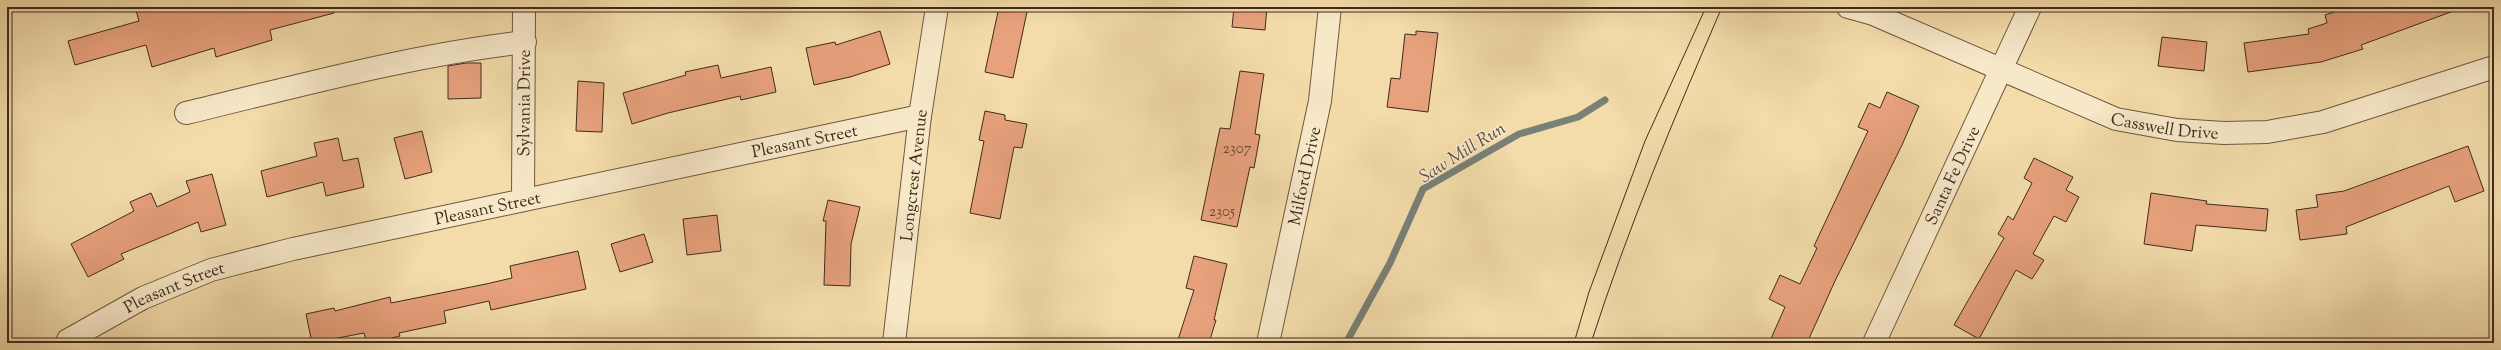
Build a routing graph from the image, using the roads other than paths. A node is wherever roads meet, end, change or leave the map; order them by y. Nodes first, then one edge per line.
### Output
1 (524, 7) edge
2 (937, 7) edge
3 (1330, 7) edge
4 (1848, 7) edge
5 (2030, 7) edge
6 (525, 42) junction
7 (2494, 67) edge
8 (2002, 70) junction
9 (186, 113) dead end
10 (920, 116) junction
11 (523, 200) junction
12 (62, 341) edge
13 (95, 343) edge
14 (894, 343) edge
15 (1268, 343) edge
16 (1874, 343) edge

1 - 6 street, Sylvania Drive
2 - 10 street, Longcrest Avenue
3 - 15 street, Milford Drive
4 - 8 street, Casswell Drive
5 - 8 street, Santa Fe Drive
6 - 9 street
6 - 11 street, Sylvania Drive
7 - 8 street, Casswell Drive
8 - 16 street, Santa Fe Drive
10 - 11 street, Pleasant Street
10 - 14 street, Longcrest Avenue
11 - 12 street, Pleasant Street
12 - 13 street

